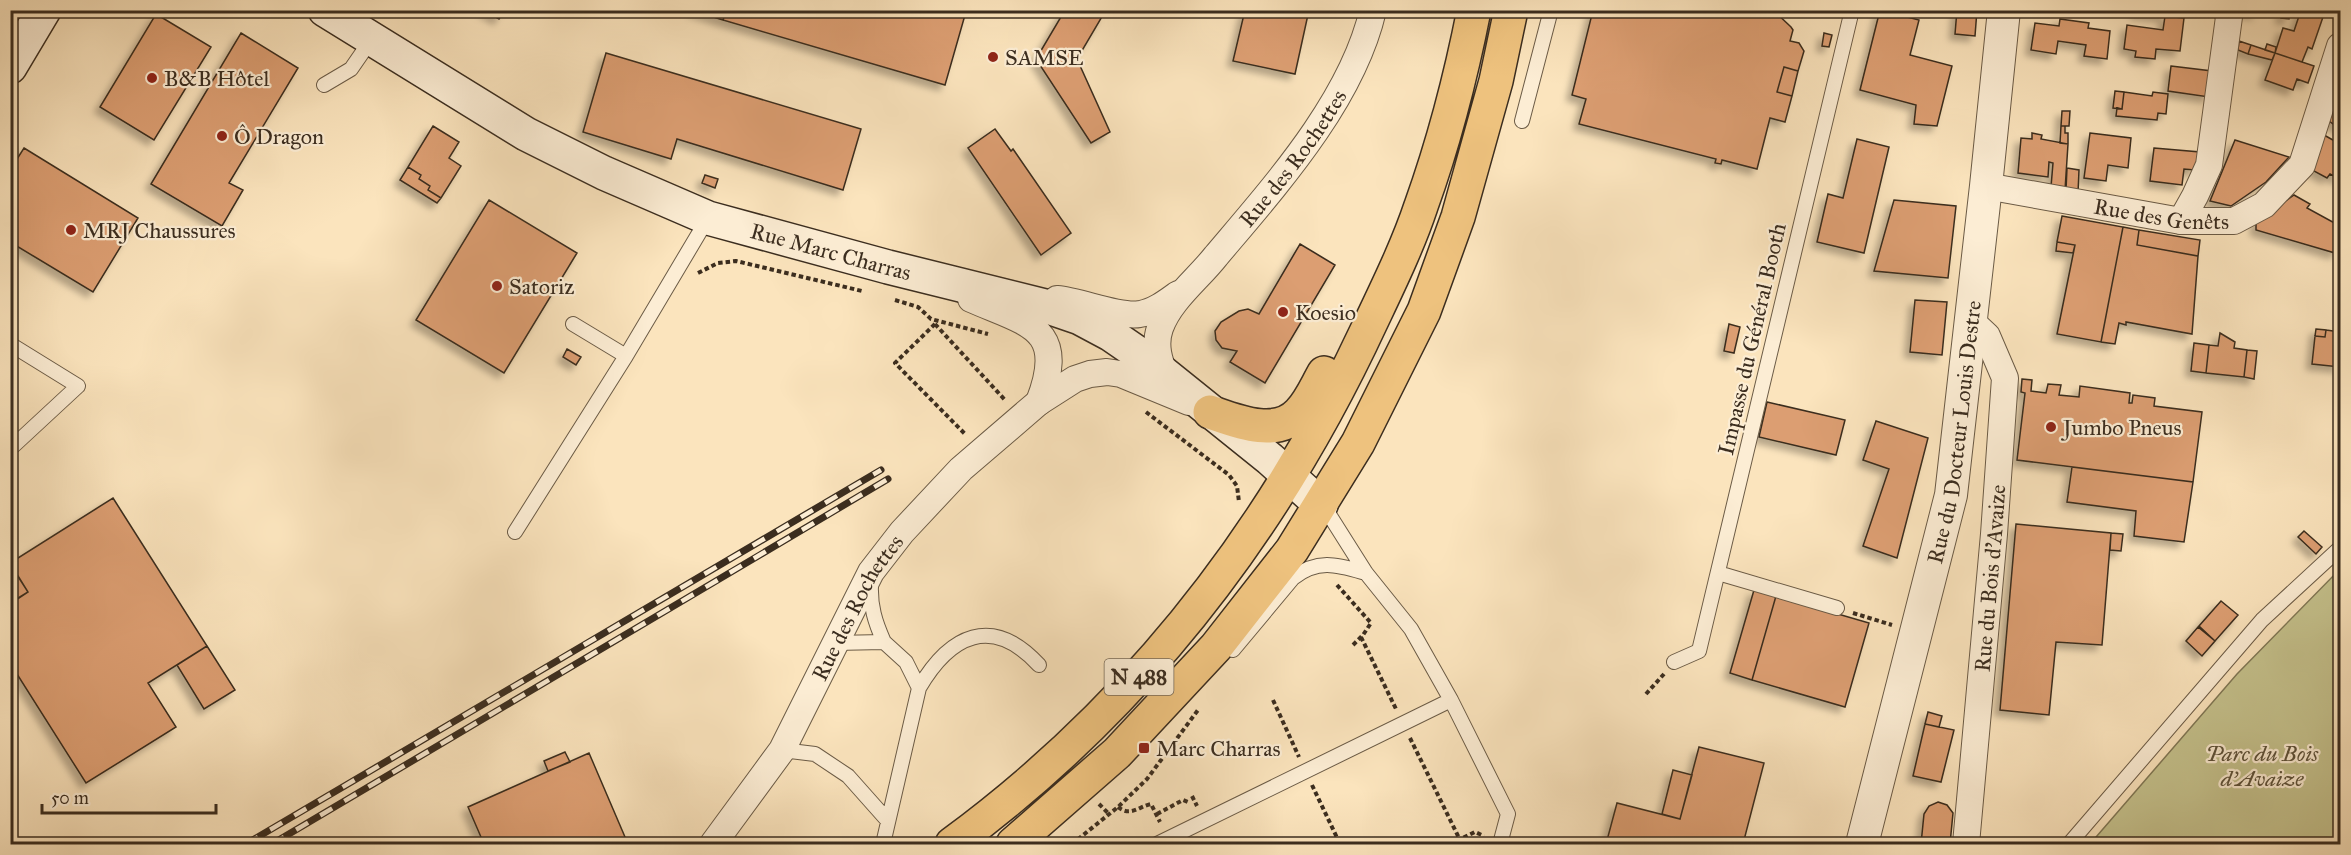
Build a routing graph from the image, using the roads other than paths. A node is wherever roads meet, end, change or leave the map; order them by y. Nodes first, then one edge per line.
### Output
1 (45, 10) edge
2 (325, 10) edge
3 (1373, 10) edge
4 (1474, 10) edge
5 (1511, 10) edge
6 (1551, 10) edge
7 (1852, 10) edge
8 (2004, 10) edge
9 (2226, 10) edge
10 (371, 40) junction
11 (2340, 46) edge
12 (10, 67) edge
13 (324, 86) dead end
14 (1522, 121) dead end
15 (1986, 186) junction
16 (1421, 206) junction
17 (708, 218) junction
18 (2181, 221) junction
19 (939, 280) junction
20 (1186, 289) junction
21 (1006, 296) junction
22 (1971, 321) junction
23 (573, 324) dead end
24 (10, 344) edge
25 (626, 356) junction
26 (1166, 377) junction
27 (1040, 402) junction
28 (1206, 410) junction
29 (10, 449) edge
30 (1290, 477) junction
31 (1321, 505) junction
32 (515, 532) dead end
33 (2340, 548) edge
34 (871, 572) junction
35 (1366, 573) junction
36 (1718, 573) junction
37 (1837, 608) road end
38 (884, 642) junction
39 (834, 643) junction
40 (1227, 657) dead end
41 (1674, 662) road end
42 (1039, 665) dead end
43 (1215, 669) dead end
44 (919, 688) junction
45 (1190, 698) junction
46 (1451, 700) junction
47 (782, 750) junction
48 (888, 821) junction
49 (1162, 842) edge
50 (1501, 843) edge
51 (713, 844) edge
52 (883, 844) edge
53 (952, 844) edge
54 (1013, 844) edge
55 (1862, 844) edge
56 (1966, 844) edge
57 (2069, 844) edge

1 - 12 main road
2 - 10 main road, Rue Marc Charras
3 - 20 street, Rue des Rochettes
4 - 16 main road, N 488
5 - 31 main road, N 488
6 - 14 lane
7 - 36 lane, Impasse du Général Booth
8 - 15 street, Rue du Docteur Louis Destre
9 - 18 street
10 - 13 lane
10 - 17 main road, Rue Marc Charras
11 - 18 street, Rue des Genêts
15 - 18 street, Rue des Genêts
15 - 22 street, Rue du Docteur Louis Destre
16 - 28 main road
16 - 30 main road, N 488
16 - 31 main road
17 - 19 main road, Rue Marc Charras
17 - 25 lane
19 - 21 main road, Rue Marc Charras
19 - 27 street
20 - 21 street, Rue des Rochettes
20 - 26 street, Rue des Rochettes
21 - 26 main road, Rue Marc Charras
22 - 55 street, Rue du Docteur Louis Destre
22 - 56 street, Rue du Bois d'Avaize
23 - 25 lane
24 - 29 lane
25 - 32 lane
26 - 28 main road, Rue Marc Charras
27 - 28 street, Rue des Rochettes
27 - 34 street, Rue des Rochettes
28 - 30 main road, Rue Marc Charras
30 - 31 main road, Rue Marc Charras
30 - 45 main road
30 - 53 main road, N 488
31 - 35 lane
31 - 45 main road, N 488
33 - 57 lane
34 - 38 lane
34 - 39 street, Rue des Rochettes
35 - 40 lane
35 - 46 lane
36 - 37 lane
36 - 41 lane, Impasse du Général Booth
38 - 39 lane
38 - 44 lane
39 - 47 street, Rue des Rochettes
42 - 44 lane
43 - 45 lane
44 - 48 lane
45 - 54 main road, N 488
46 - 49 lane
46 - 50 lane
47 - 48 lane
47 - 51 street, Rue des Rochettes
48 - 52 lane

